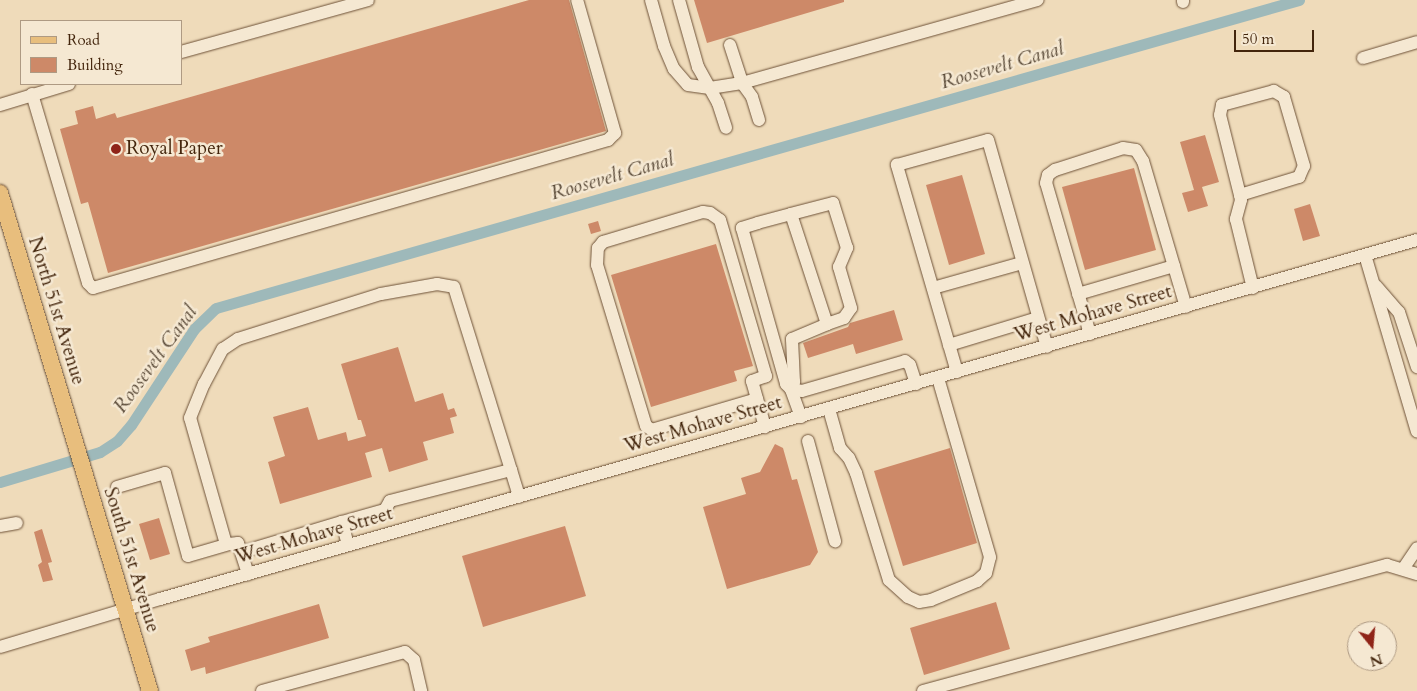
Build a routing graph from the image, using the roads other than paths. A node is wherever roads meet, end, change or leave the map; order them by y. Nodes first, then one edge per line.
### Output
1 (368, 0) edge
2 (577, 0) edge
3 (651, 0) edge
4 (679, 0) edge
5 (1038, 0) edge
6 (1417, 42) edge
7 (730, 45) dead end
8 (182, 52) edge
9 (1363, 58) dead end
10 (742, 83) junction
11 (65, 85) edge
12 (710, 88) junction
13 (32, 94) junction
14 (0, 105) edge
15 (759, 120) dead end
16 (726, 128) dead end
17 (0, 193) edge
18 (1240, 195) junction
19 (791, 214) junction
20 (1417, 240) edge
21 (1365, 255) junction
22 (1022, 262) junction
23 (1174, 266) junction
24 (1373, 283) junction
25 (932, 288) junction
26 (1253, 288) junction
27 (1078, 294) junction
28 (1186, 307) junction
29 (1038, 318) junction
30 (827, 324) junction
31 (1090, 334) junction
32 (949, 345) junction
33 (1047, 346) junction
34 (1417, 367) edge
35 (957, 372) junction
36 (938, 378) junction
37 (916, 384) junction
38 (791, 389) junction
39 (757, 399) junction
40 (829, 409) junction
41 (800, 417) junction
42 (765, 427) junction
43 (1417, 432) edge
44 (74, 441) joint
45 (808, 441) dead end
46 (512, 474) junction
47 (117, 488) dead end
48 (519, 497) junction
49 (342, 522) junction
50 (17, 524) dead end
51 (0, 526) edge
52 (835, 541) dead end
53 (226, 544) junction
54 (348, 545) junction
55 (1417, 548) edge
56 (242, 552) junction
57 (1403, 569) junction
58 (248, 574) junction
59 (1417, 574) edge
60 (126, 609) junction
61 (0, 648) edge
62 (150, 691) edge
63 (262, 691) edge
64 (421, 691) edge
65 (923, 691) edge

1 - 8 street
2 - 13 street
3 - 12 street
4 - 12 street
5 - 10 street
6 - 9 street
7 - 10 street
10 - 12 street
10 - 15 street
11 - 13 street
12 - 16 street
13 - 14 street
17 - 44 main road, North 51st Avenue
18 - 18 street
18 - 26 street
19 - 30 street
19 - 30 street
19 - 38 street
20 - 21 street, West Mohave Street
21 - 24 street
21 - 26 street, West Mohave Street
22 - 25 street
22 - 25 street
22 - 29 street
23 - 27 street
23 - 27 street
23 - 28 street
24 - 34 street
24 - 43 street
25 - 32 street
26 - 28 street, West Mohave Street
27 - 31 street
28 - 31 street, West Mohave Street
29 - 32 street
29 - 33 street
30 - 38 street
31 - 33 street, West Mohave Street
32 - 35 street
33 - 35 street, West Mohave Street
35 - 36 street, West Mohave Street
36 - 37 street, West Mohave Street
36 - 40 street
37 - 38 street
37 - 40 street, West Mohave Street
38 - 41 street
39 - 39 street
39 - 42 street
40 - 41 street, West Mohave Street
41 - 42 street, West Mohave Street
42 - 48 street, West Mohave Street
44 - 60 main road, South 51st Avenue
45 - 52 street
46 - 48 street
46 - 49 street
46 - 53 street
47 - 53 street
48 - 54 street, West Mohave Street
49 - 54 street
49 - 56 street
50 - 51 street
53 - 56 street
54 - 58 street, West Mohave Street
55 - 57 street
56 - 58 street
57 - 59 street
57 - 65 street
58 - 60 street, West Mohave Street
60 - 61 street, West Mohave Street
60 - 62 main road, South 51st Avenue
63 - 64 street

